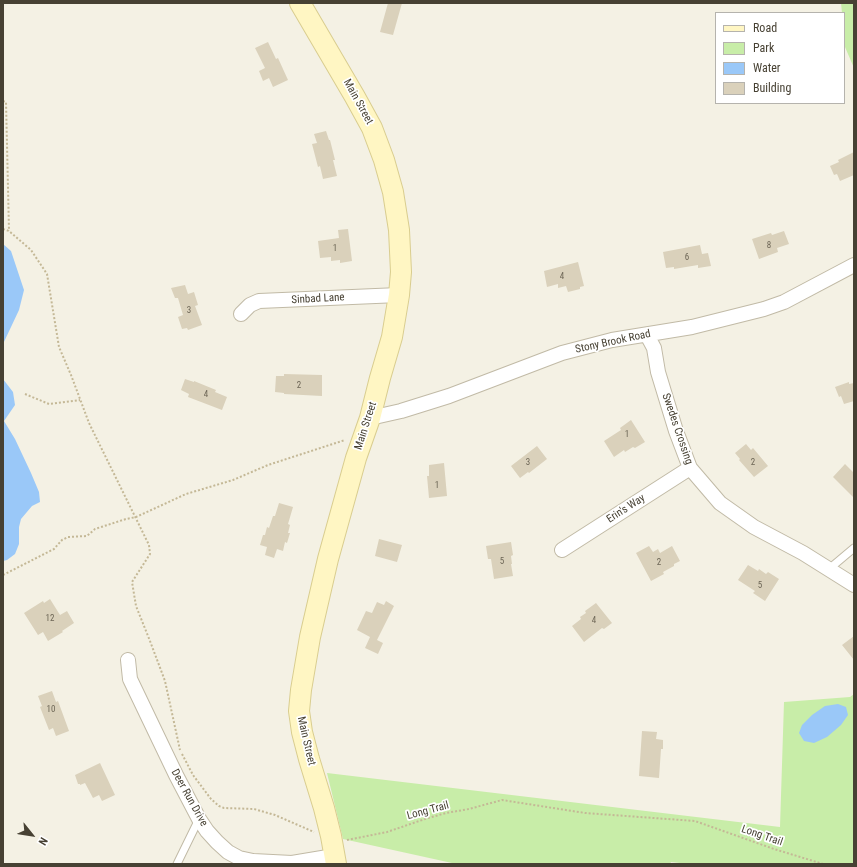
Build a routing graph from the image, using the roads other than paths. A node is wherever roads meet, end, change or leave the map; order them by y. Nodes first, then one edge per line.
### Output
1 (300, 3) edge
2 (854, 265) edge
3 (399, 295) junction
4 (241, 314) dead end
5 (647, 335) junction
6 (367, 427) junction
7 (690, 468) junction
8 (854, 548) edge
9 (562, 550) dead end
10 (829, 569) junction
11 (854, 585) edge
12 (128, 660) dead end
13 (199, 819) junction
14 (335, 860) edge
15 (177, 864) edge

1 - 3 main road, Main Street
2 - 5 street, Stony Brook Road
3 - 4 street, Sinbad Lane
3 - 6 main road, Main Street
5 - 6 street, Stony Brook Road
5 - 7 street, Swedes Crossing
6 - 14 main road, Main Street
7 - 9 street, Erin's Way
7 - 10 street, Swedes Crossing
8 - 10 lane
10 - 11 street, Swedes Crossing
12 - 13 street, Deer Run Drive
13 - 14 street, Deer Run Drive
13 - 15 lane

